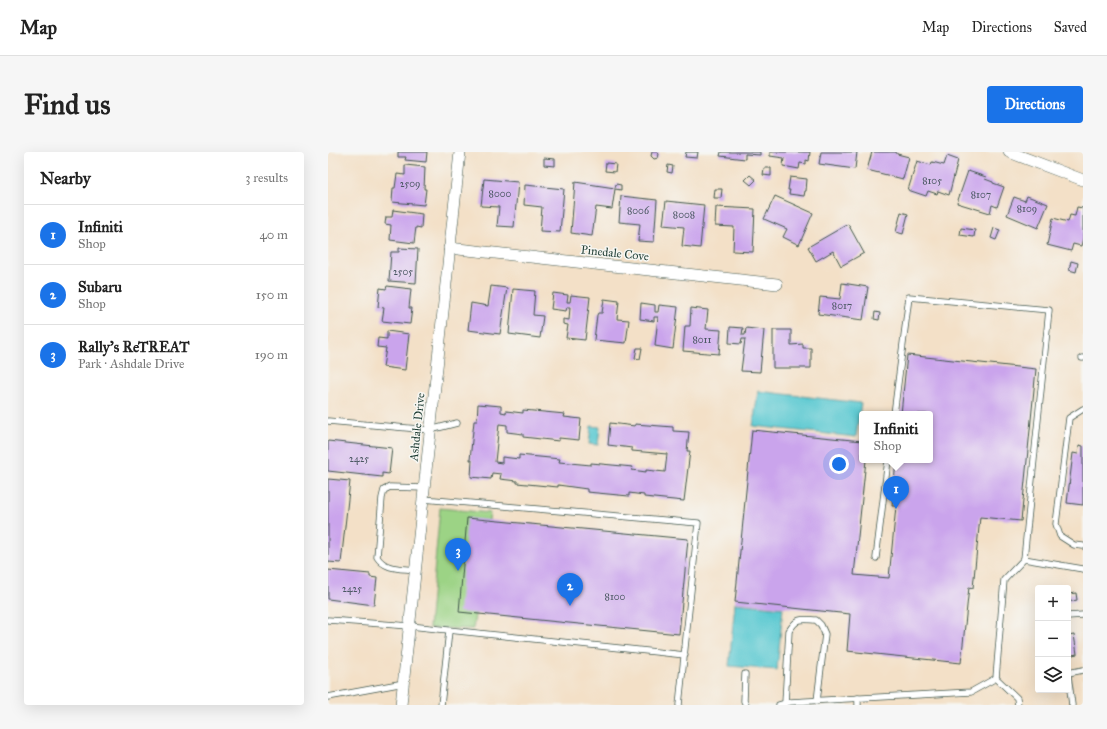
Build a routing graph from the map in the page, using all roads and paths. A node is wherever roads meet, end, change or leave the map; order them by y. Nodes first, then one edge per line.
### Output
1 (460, 152) edge
2 (1009, 152) edge
3 (1083, 180) edge
4 (449, 248) junction
5 (777, 284) dead end
6 (1083, 409) edge
7 (894, 411) edge
8 (328, 421) edge
9 (457, 423) dead end
10 (430, 430) junction
11 (888, 463) edge
12 (423, 494) junction
13 (1083, 546) edge
14 (876, 558) dead end
15 (1024, 559) junction
16 (1083, 569) edge
17 (416, 570) junction
18 (1083, 614) edge
19 (1071, 616) edge
20 (328, 620) edge
21 (410, 626) junction
22 (449, 630) junction
23 (685, 655) junction
24 (1083, 670) edge
25 (1071, 673) edge
26 (745, 674) dead end
27 (996, 678) junction
28 (404, 683) junction
29 (1070, 693) edge
30 (328, 697) edge
31 (858, 698) junction
32 (817, 701) junction
33 (785, 703) junction
34 (401, 705) edge
35 (441, 705) edge
36 (679, 705) edge
37 (746, 705) edge
38 (779, 705) edge
39 (858, 705) edge
40 (1018, 705) edge
41 (1072, 705) edge

1 - 4 street, Ashdale Drive
2 - 3 street
4 - 5 street, Pinedale Cove
4 - 10 street, Ashdale Drive
6 - 13 lane
7 - 15 lane
8 - 10 lane
9 - 10 lane
10 - 12 street, Ashdale Drive
11 - 14 lane
12 - 17 street, Ashdale Drive
12 - 17 lane
12 - 23 lane
15 - 16 lane
15 - 27 lane
17 - 21 street, Ashdale Drive
18 - 19 lane
20 - 21 lane
21 - 22 lane
21 - 28 street, Ashdale Drive
22 - 23 lane
22 - 35 lane
23 - 36 lane
24 - 25 lane
26 - 37 lane
27 - 31 lane
27 - 40 lane
28 - 30 lane
28 - 34 street, Ashdale Drive
29 - 41 lane
31 - 32 lane
31 - 39 lane
32 - 33 lane
32 - 33 lane
33 - 38 lane

